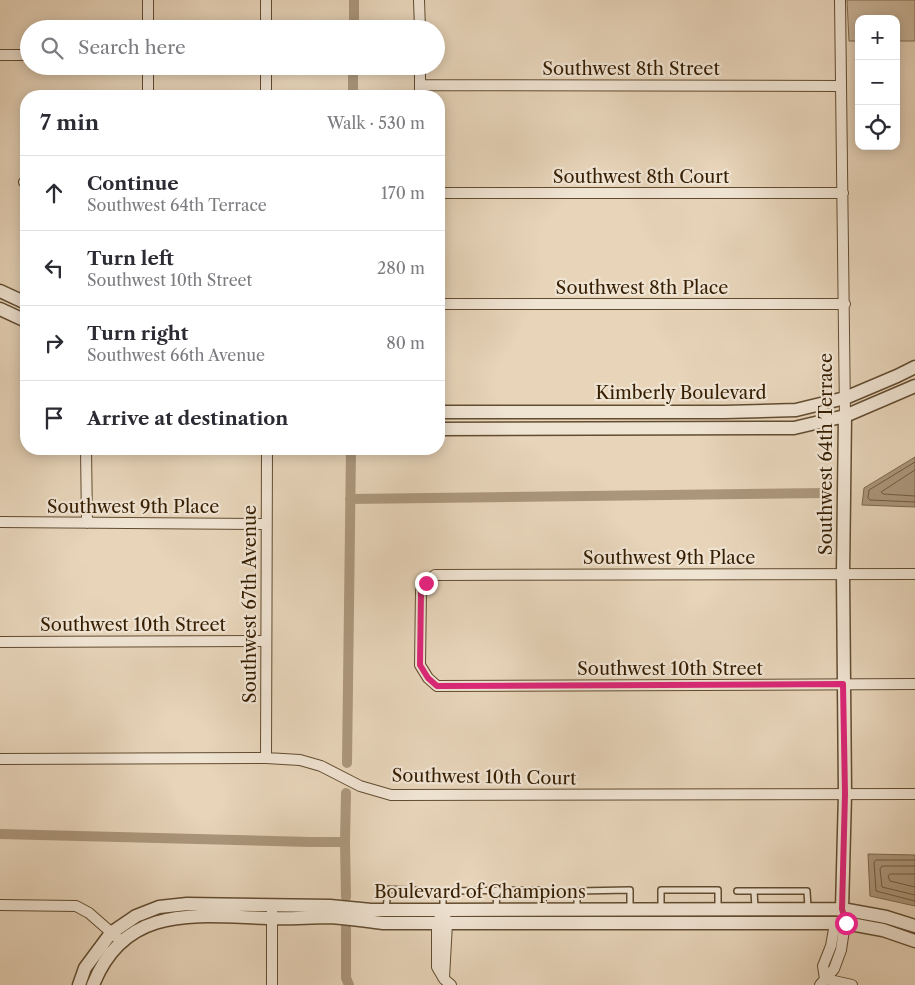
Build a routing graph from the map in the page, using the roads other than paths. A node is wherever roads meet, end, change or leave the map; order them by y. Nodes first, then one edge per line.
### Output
1 (148, 0) edge
2 (266, 0) edge
3 (419, 0) edge
4 (840, 0) edge
5 (148, 20) edge
6 (266, 20) edge
7 (420, 20) edge
8 (0, 55) edge
9 (20, 55) edge
10 (148, 75) edge
11 (266, 75) edge
12 (420, 75) edge
13 (420, 85) junction
14 (841, 86) junction
15 (148, 90) edge
16 (266, 90) edge
17 (420, 90) edge
18 (445, 193) edge
19 (843, 193) junction
20 (0, 291) edge
21 (20, 300) edge
22 (445, 304) edge
23 (845, 304) junction
24 (0, 309) edge
25 (20, 318) edge
26 (915, 367) edge
27 (915, 386) edge
28 (845, 398) junction
29 (650, 411) junction
30 (445, 412) edge
31 (845, 416) junction
32 (649, 428) junction
33 (445, 429) edge
34 (86, 455) edge
35 (267, 455) edge
36 (0, 522) edge
37 (87, 523) junction
38 (266, 524) junction
39 (843, 574) junction
40 (915, 574) edge
41 (266, 641) junction
42 (0, 642) edge
43 (428, 678) joint
44 (843, 684) junction
45 (915, 684) edge
46 (266, 758) junction
47 (0, 759) edge
48 (845, 794) junction
49 (915, 794) edge
50 (378, 890) dead end
51 (388, 890) junction
52 (443, 890) junction
53 (496, 890) junction
54 (737, 891) dead end
55 (754, 891) junction
56 (0, 905) edge
57 (272, 905) junction
58 (718, 909) junction
59 (755, 909) junction
60 (842, 909) junction
61 (386, 910) junction
62 (496, 910) junction
63 (543, 910) junction
64 (630, 910) junction
65 (661, 910) junction
66 (808, 910) junction
67 (351, 914) junction
68 (578, 917) junction
69 (272, 918) junction
70 (442, 918) junction
71 (840, 923) junction
72 (542, 924) junction
73 (915, 926) edge
74 (116, 937) junction
75 (915, 940) edge
76 (447, 982) edge
77 (822, 982) edge
78 (80, 985) edge
79 (93, 985) edge
80 (272, 985) edge
81 (852, 985) edge

1 - 5 street
2 - 6 street
3 - 7 street
4 - 14 street, Southwest 64th Terrace
8 - 9 street
10 - 15 street
11 - 16 street
12 - 13 street
13 - 14 street, Southwest 8th Street
13 - 17 street
14 - 19 street, Southwest 64th Terrace
18 - 19 street, Southwest 8th Court
19 - 23 street, Southwest 64th Terrace
20 - 21 street
22 - 23 street, Southwest 8th Place
23 - 28 street, Southwest 64th Terrace
24 - 25 street
26 - 28 street, Kimberly Boulevard
27 - 31 street, Kimberly Boulevard
28 - 29 street, Kimberly Boulevard
28 - 31 street, Southwest 64th Terrace
29 - 30 street, Kimberly Boulevard
29 - 32 street
31 - 32 street, Kimberly Boulevard
31 - 39 street, Southwest 64th Terrace
32 - 33 street, Kimberly Boulevard
34 - 37 street
35 - 38 street, Southwest 67th Avenue
36 - 37 street, Southwest 9th Place
37 - 38 street, Southwest 9th Place
38 - 41 street, Southwest 67th Avenue
39 - 40 street, Southwest 9th Place
39 - 43 street, Southwest 9th Place
39 - 44 street, Southwest 64th Terrace
41 - 42 street, Southwest 10th Street
41 - 46 street, Southwest 67th Avenue
43 - 44 street, Southwest 10th Street
44 - 45 street, Southwest 10th Street
44 - 48 street, Southwest 64th Terrace
46 - 47 street, Southwest 10th Court
46 - 48 street, Southwest 10th Court
48 - 49 street, Southwest 10th Court
48 - 60 street, Southwest 64th Terrace
50 - 51 lane
51 - 52 lane
51 - 61 lane
52 - 53 lane
52 - 70 lane
53 - 62 lane
53 - 63 lane
54 - 55 lane
55 - 59 lane
55 - 66 lane
56 - 74 street
57 - 67 street, Boulevard of Champions
57 - 69 street
57 - 74 street, Boulevard of Champions
58 - 59 street, Boulevard of Champions
58 - 65 street, Boulevard of Champions
58 - 65 lane
59 - 66 street, Boulevard of Champions
60 - 66 street, Boulevard of Champions
60 - 71 street, Southwest 64th Terrace
60 - 73 street, Boulevard of Champions
61 - 67 street, Boulevard of Champions
61 - 70 street, Boulevard of Champions
62 - 63 street, Boulevard of Champions
62 - 70 street, Boulevard of Champions
63 - 68 street, Boulevard of Champions
63 - 72 lane
64 - 65 street, Boulevard of Champions
64 - 68 street, Boulevard of Champions
64 - 68 lane
67 - 69 street, Boulevard of Champions
67 - 70 street, Boulevard of Champions
68 - 71 street, Boulevard of Champions
68 - 72 street, Boulevard of Champions
69 - 74 street, Boulevard of Champions
69 - 80 street
70 - 72 street, Boulevard of Champions
70 - 76 street
71 - 75 street, Boulevard of Champions
71 - 77 street
74 - 78 street, Boulevard of Champions
74 - 79 street, Boulevard of Champions
77 - 81 street

